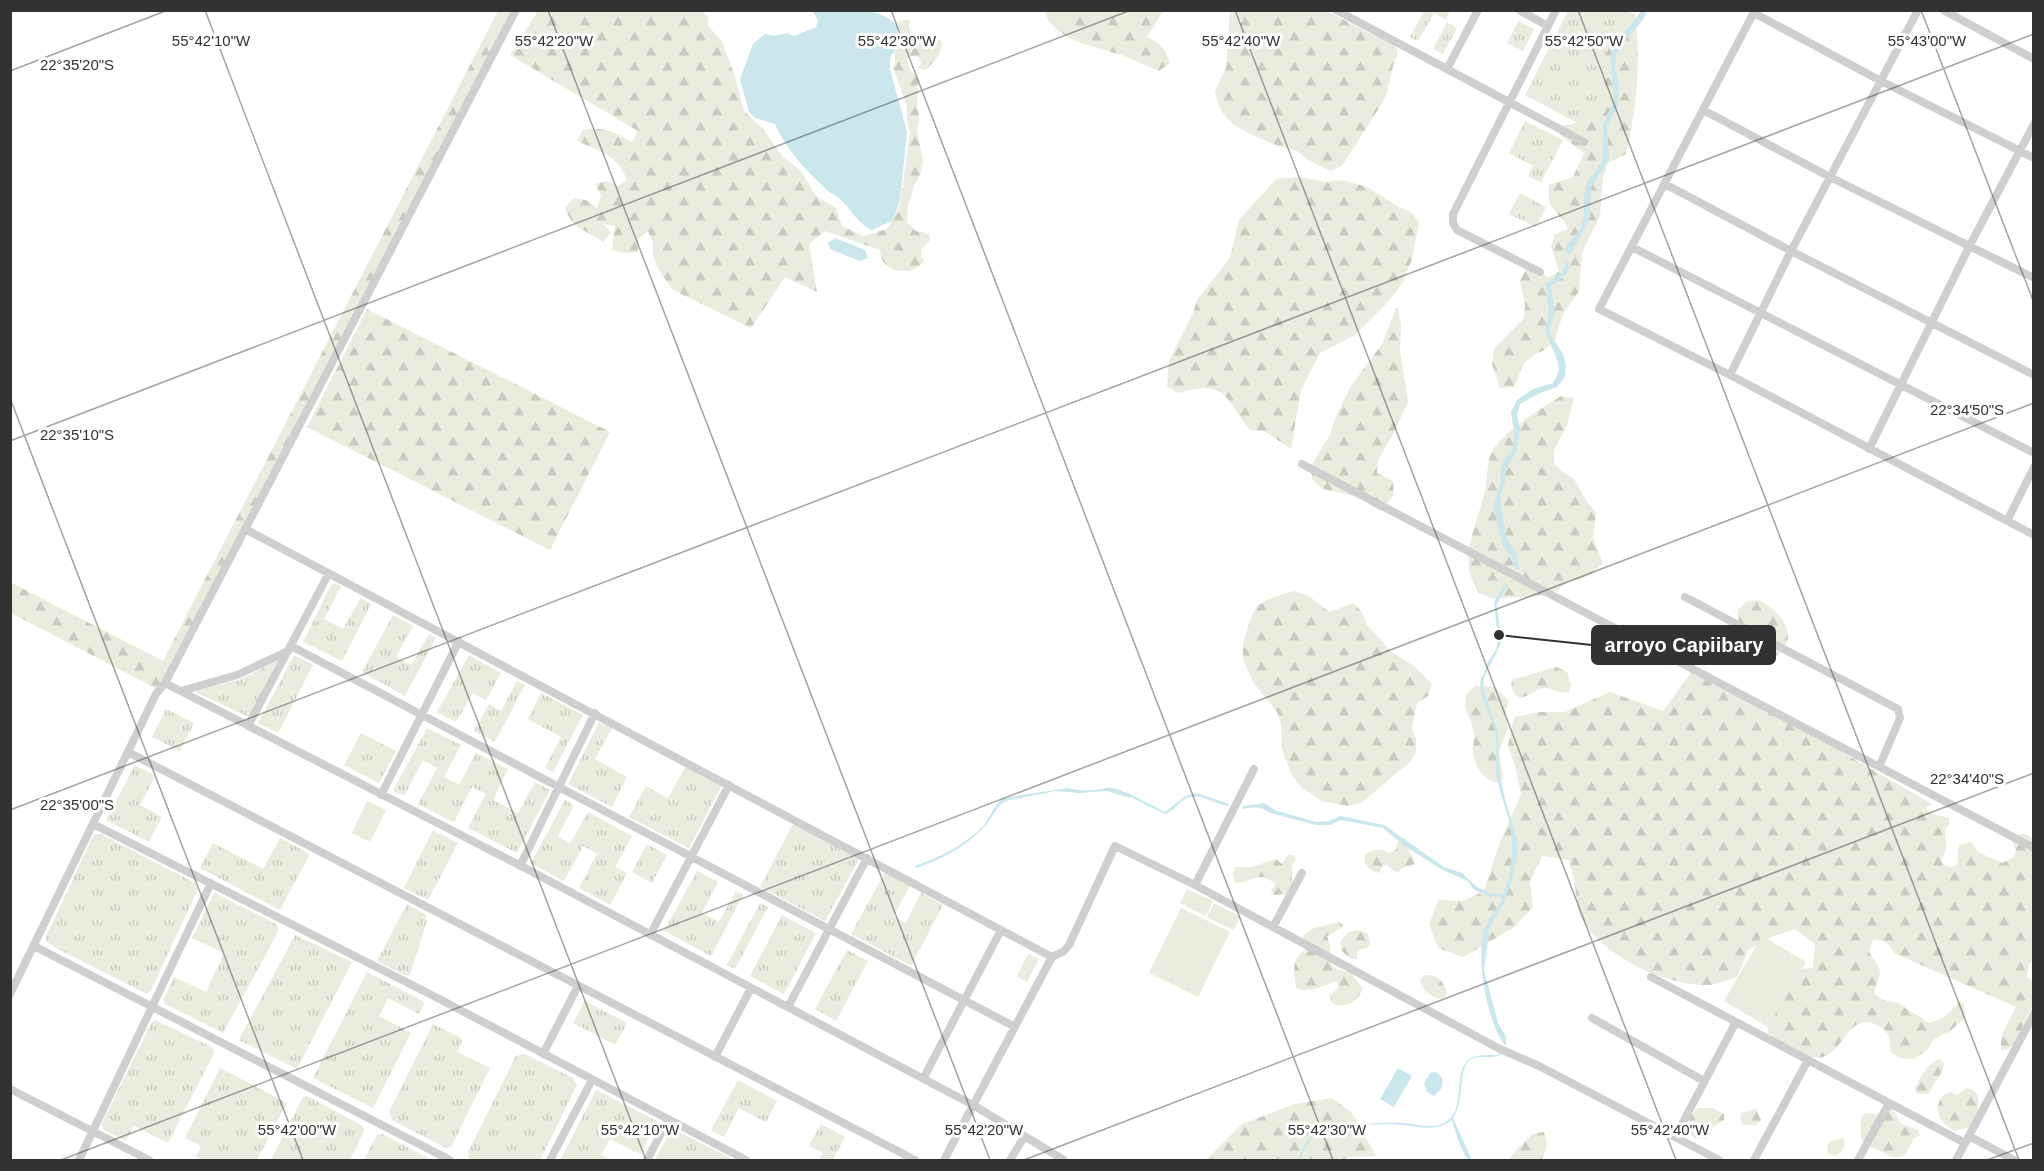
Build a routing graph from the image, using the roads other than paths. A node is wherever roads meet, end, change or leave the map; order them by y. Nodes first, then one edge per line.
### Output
1 (516, 10) edge
2 (1336, 10) edge
3 (1478, 10) edge
4 (1519, 10) edge
5 (1556, 10) edge
6 (1918, 10) edge
7 (1943, 10) edge
8 (1754, 12) edge
9 (1548, 26) junction
10 (2034, 59) edge
11 (1447, 69) junction
12 (1881, 81) junction
13 (1509, 103) junction
14 (1702, 110) junction
15 (2034, 124) edge
16 (1584, 142) dead end
17 (2018, 150) junction
18 (2034, 158) edge
19 (1830, 177) junction
20 (1665, 184) junction
21 (1970, 245) junction
22 (1632, 247) junction
23 (1791, 251) junction
24 (1540, 272) dead end
25 (2034, 278) edge
26 (1761, 313) junction
27 (1931, 322) junction
28 (1730, 375) junction
29 (2034, 375) edge
30 (1900, 385) junction
31 (1869, 449) junction
32 (2034, 453) edge
33 (1302, 464) dead end
34 (2034, 468) edge
35 (2007, 521) junction
36 (245, 529) junction
37 (2034, 536) edge
38 (329, 573) junction
39 (1685, 597) dead end
40 (459, 641) junction
41 (290, 648) junction
42 (165, 683) junction
43 (181, 692) junction
44 (595, 713) junction
45 (422, 715) junction
46 (248, 726) junction
47 (128, 752) junction
48 (1879, 766) junction
49 (1254, 769) dead end
50 (729, 784) junction
51 (559, 787) junction
52 (381, 795) junction
53 (93, 824) junction
54 (2034, 848) edge
55 (691, 857) junction
56 (867, 858) junction
57 (520, 866) junction
58 (1302, 873) dead end
59 (211, 883) junction
60 (1195, 885) junction
61 (1273, 927) junction
62 (829, 929) junction
63 (1001, 930) junction
64 (650, 934) junction
65 (34, 946) junction
66 (1052, 957) junction
67 (1651, 978) dead end
68 (578, 986) junction
69 (751, 988) junction
70 (10, 994) edge
71 (964, 1000) junction
72 (152, 1007) junction
73 (788, 1007) junction
74 (2034, 1014) edge
75 (1592, 1018) dead end
76 (1736, 1022) junction
77 (1015, 1027) junction
78 (543, 1054) junction
79 (715, 1057) junction
80 (1808, 1060) junction
81 (923, 1078) junction
82 (592, 1080) junction
83 (1704, 1081) junction
84 (10, 1089) edge
85 (1889, 1103) junction
86 (973, 1105) junction
87 (668, 1120) junction
88 (93, 1132) junction
89 (1024, 1137) junction
90 (1675, 1137) junction
91 (1967, 1139) junction
92 (79, 1161) edge
93 (149, 1161) edge
94 (450, 1161) edge
95 (550, 1161) edge
96 (647, 1161) edge
97 (746, 1161) edge
98 (915, 1161) edge
99 (944, 1161) edge
100 (1010, 1161) edge
101 (1064, 1161) edge
102 (1719, 1161) edge
103 (1754, 1161) edge
104 (1858, 1161) edge
105 (1956, 1161) edge
106 (2014, 1161) edge

1 - 36 street
2 - 11 street
3 - 11 street
4 - 9 street
5 - 9 street
6 - 12 street
7 - 10 street
8 - 12 street
8 - 14 street
9 - 13 street
11 - 13 street
12 - 17 street
12 - 19 street
13 - 16 street
13 - 24 street
14 - 19 street
14 - 20 street
15 - 17 street
17 - 18 street
17 - 21 street
19 - 21 street
19 - 23 street
20 - 22 street
20 - 23 street
21 - 25 street
21 - 27 street
22 - 26 street
22 - 28 street
23 - 26 street
23 - 27 street
26 - 28 street
26 - 30 street
27 - 29 street
27 - 30 street
28 - 31 street
30 - 31 street
30 - 32 street
31 - 35 street
33 - 48 street
34 - 35 street
35 - 37 street
36 - 38 street
36 - 42 street
38 - 40 street
38 - 41 street
39 - 48 street
40 - 44 street
40 - 45 street
41 - 43 street
41 - 45 street
41 - 46 street
42 - 43 street
42 - 47 street
43 - 46 street
44 - 50 street
44 - 51 street
45 - 51 street
45 - 52 street
46 - 52 street
47 - 53 street
47 - 68 street
48 - 54 street
49 - 60 street
50 - 55 street
50 - 56 street
51 - 55 street
51 - 57 street
52 - 57 street
53 - 59 street
53 - 65 street
55 - 62 street
55 - 64 street
56 - 62 street
56 - 63 street
57 - 64 street
58 - 61 street
59 - 72 street
59 - 78 street
60 - 61 street
60 - 66 street
61 - 90 street
62 - 71 street
62 - 73 street
63 - 66 street
63 - 71 street
64 - 69 street
65 - 70 street
65 - 72 street
66 - 77 street
67 - 76 street
68 - 78 street
68 - 79 street
69 - 73 street
69 - 79 street
71 - 77 street
71 - 81 street
72 - 88 street
72 - 94 street
73 - 81 street
74 - 91 street
75 - 83 street
76 - 80 street
76 - 83 street
77 - 86 street
78 - 82 street
79 - 98 street
80 - 85 street
80 - 103 street
81 - 86 street
82 - 87 street
82 - 95 street
83 - 90 street
84 - 88 street
85 - 91 street
85 - 104 street
86 - 89 street
86 - 99 street
87 - 96 street
87 - 97 street
88 - 92 street
88 - 93 street
89 - 100 street
89 - 101 street
90 - 102 street
91 - 105 street
91 - 106 street

